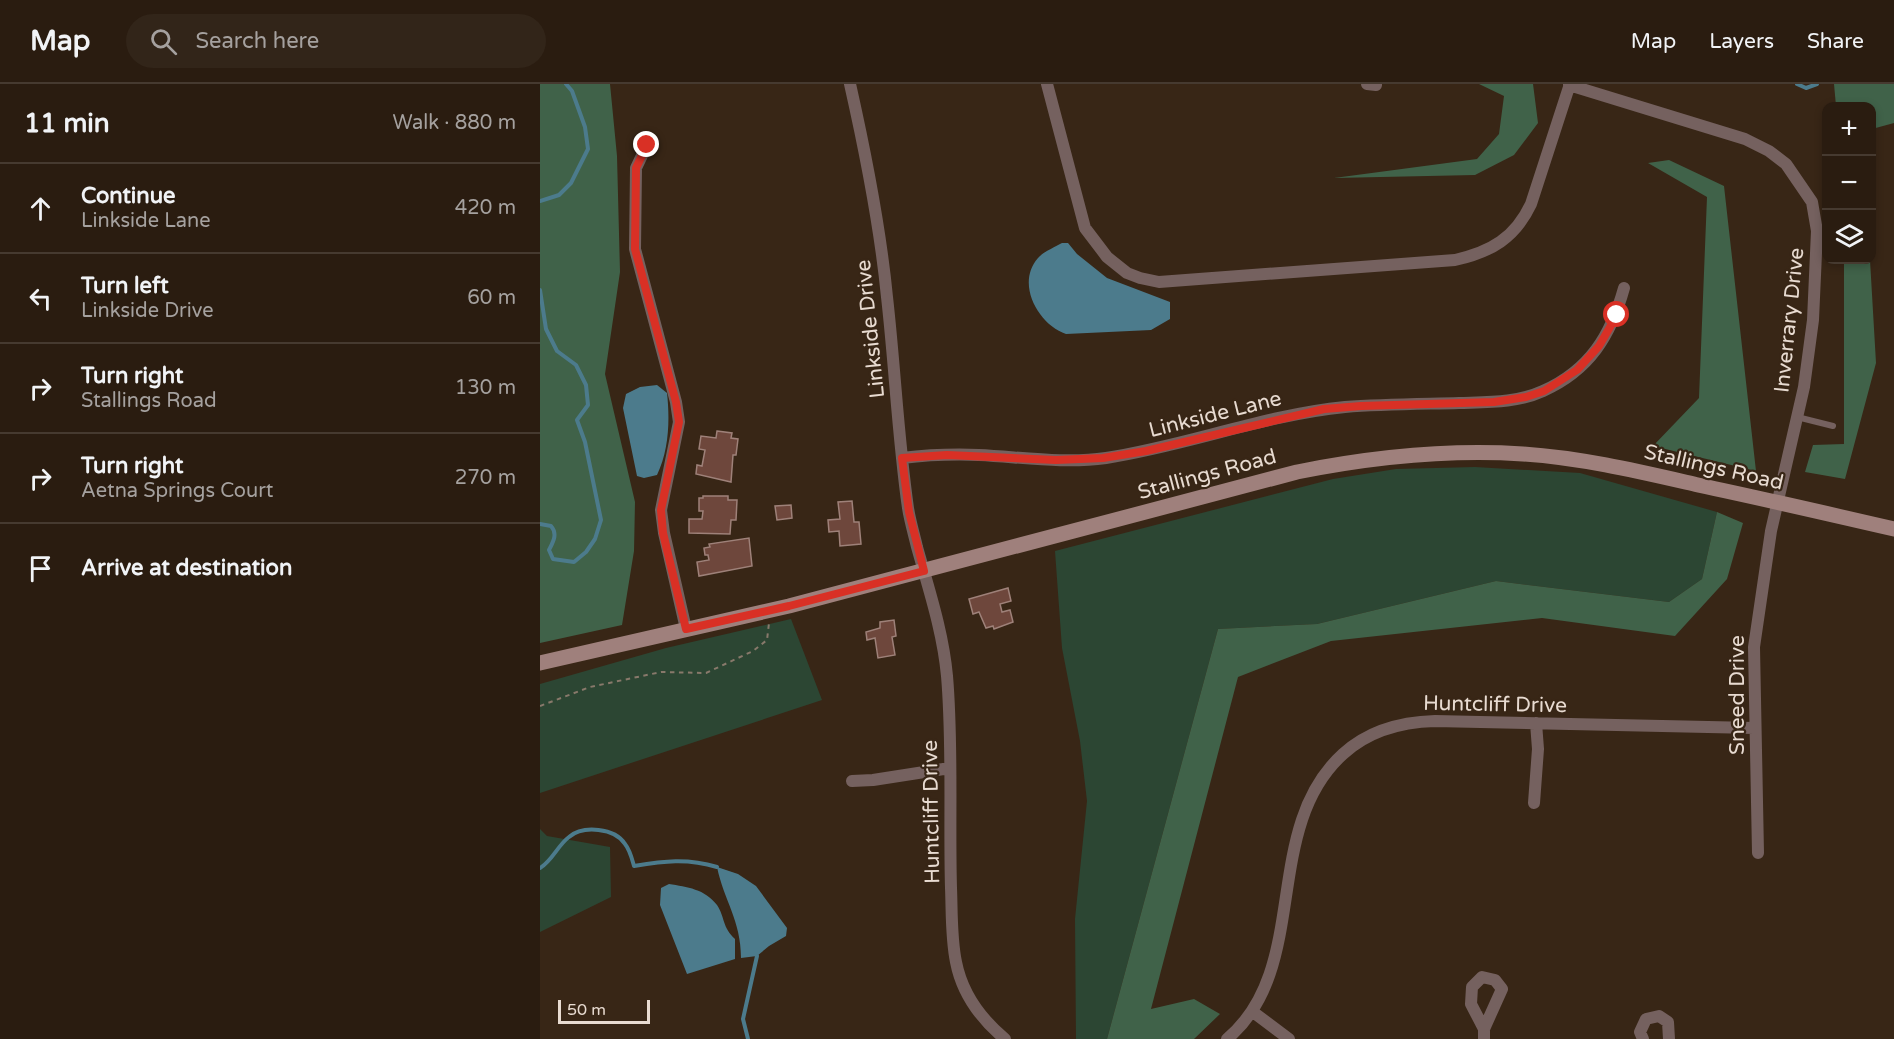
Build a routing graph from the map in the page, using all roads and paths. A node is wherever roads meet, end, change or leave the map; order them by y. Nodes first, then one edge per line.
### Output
1 (850, 84) edge
2 (1047, 84) edge
3 (1569, 85) edge
4 (647, 145) dead end
5 (1624, 288) dead end
6 (1797, 417) junction
7 (1833, 426) dead end
8 (902, 458) junction
9 (1778, 502) junction
10 (1894, 529) edge
11 (924, 571) junction
12 (768, 611) junction
13 (686, 629) junction
14 (540, 663) edge
15 (540, 706) edge
16 (1536, 723) junction
17 (1754, 728) junction
18 (950, 768) junction
19 (852, 781) dead end
20 (1534, 803) dead end
21 (1758, 854) dead end
22 (1253, 1012) junction
23 (1005, 1039) edge
24 (1227, 1039) edge
25 (1289, 1039) edge
26 (1643, 1039) edge
27 (1669, 1039) edge

1 - 8 street, Linkside Drive
2 - 3 street
3 - 6 street, Inverrary Drive
4 - 13 street
5 - 8 street, Linkside Lane
6 - 7 lane
6 - 9 street, Inverrary Drive
8 - 11 street, Linkside Drive
9 - 10 street, Stallings Road
9 - 11 street, Stallings Road
9 - 17 street, Sneed Drive
11 - 12 street, Stallings Road
11 - 18 street, Huntcliff Drive
12 - 13 street, Stallings Road
12 - 15 path
13 - 14 street, Stallings Road
16 - 17 street, Huntcliff Drive
16 - 20 street
16 - 22 street, Huntcliff Drive
17 - 21 street, Sneed Drive
18 - 19 street
18 - 23 street, Huntcliff Drive
22 - 24 street, Huntcliff Drive
22 - 25 street
26 - 27 street

